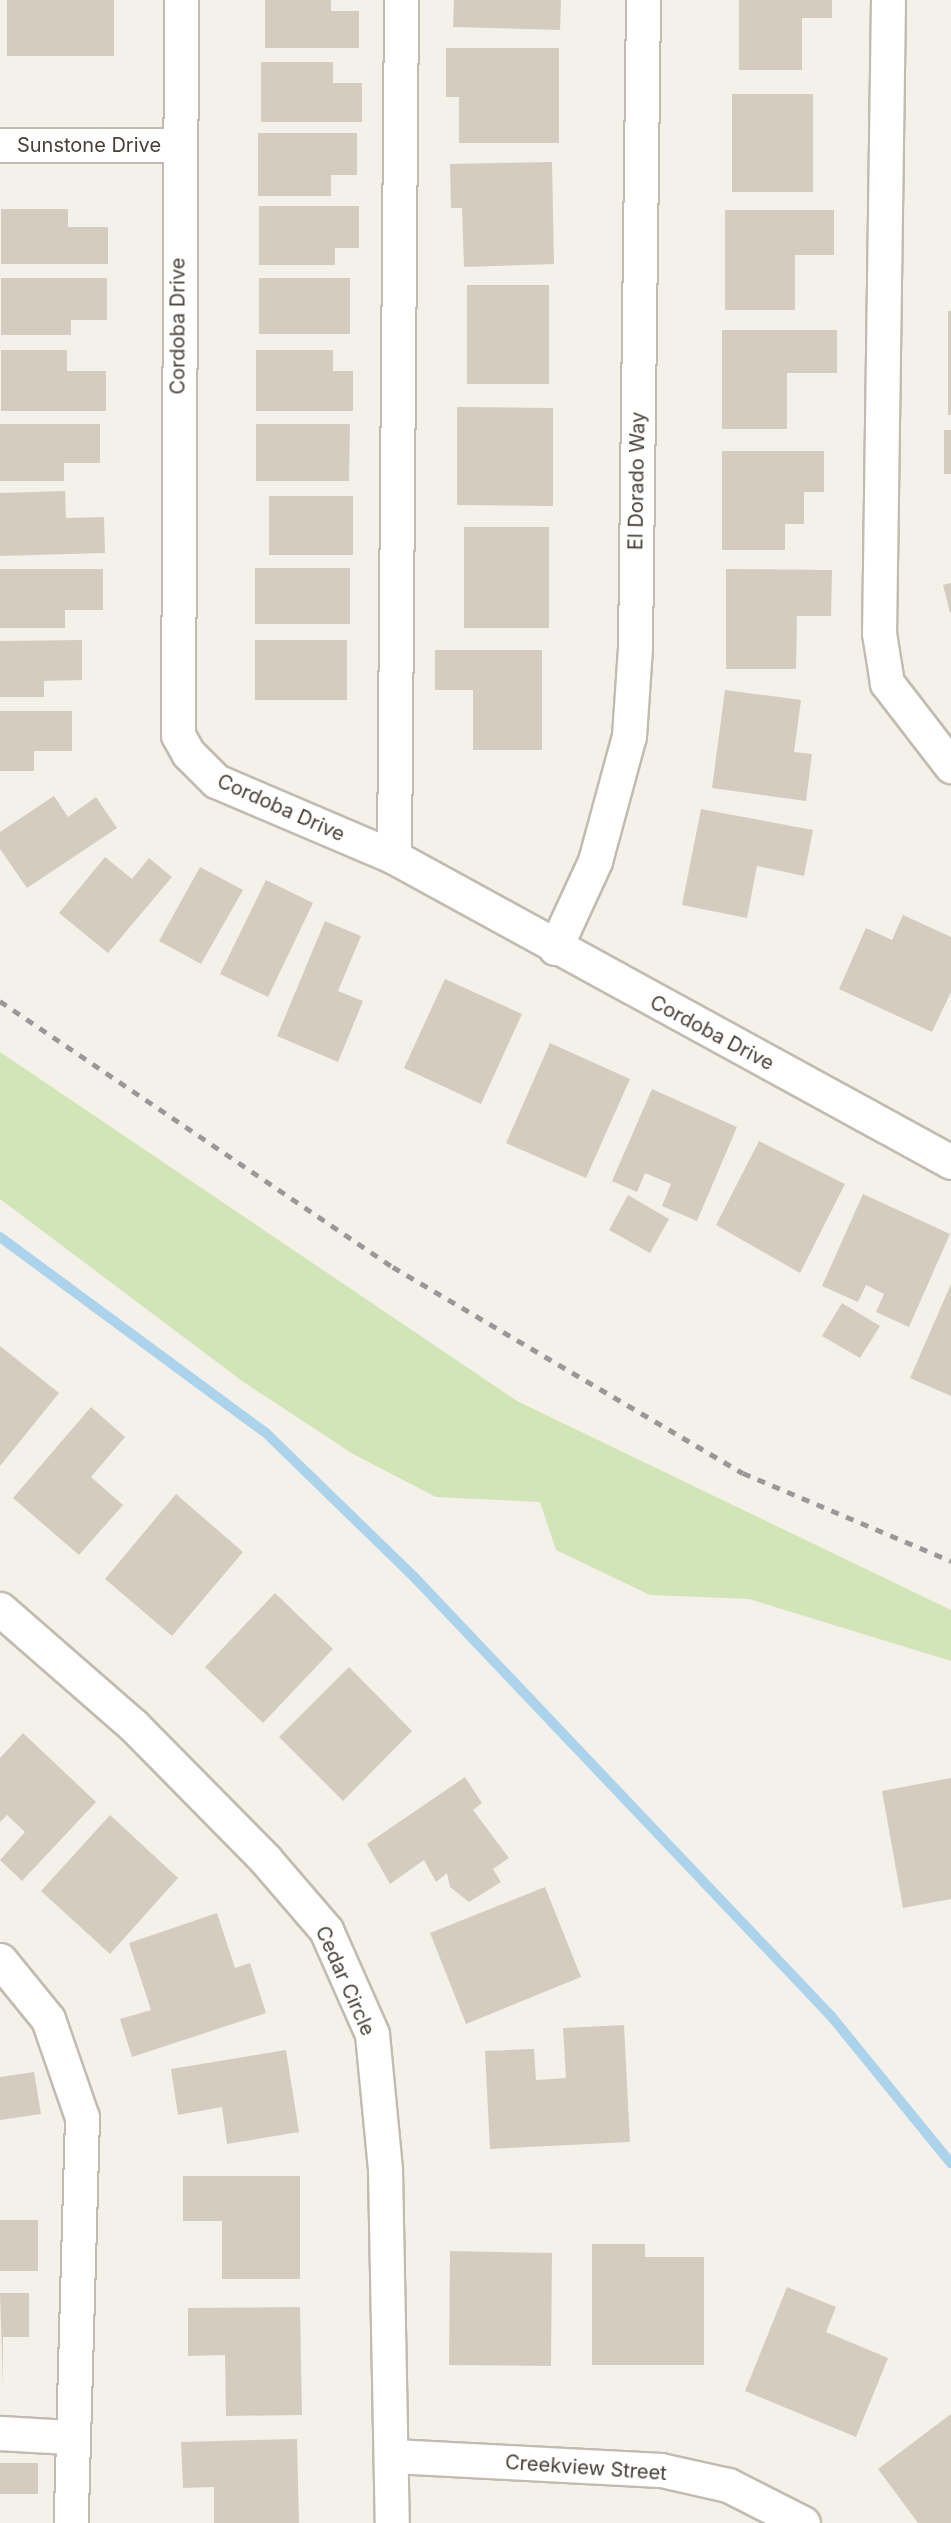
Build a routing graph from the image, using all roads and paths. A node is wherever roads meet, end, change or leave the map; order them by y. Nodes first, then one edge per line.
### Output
1 (181, 0) edge
2 (401, 0) edge
3 (643, 0) edge
4 (888, 0) edge
5 (0, 145) edge
6 (178, 145) junction
7 (951, 766) edge
8 (394, 857) junction
9 (555, 948) junction
10 (951, 1162) edge
11 (0, 1609) edge
12 (0, 1960) edge
13 (0, 2433) edge
14 (70, 2437) junction
15 (393, 2456) junction
16 (71, 2523) edge
17 (393, 2523) edge
18 (803, 2523) edge

1 - 6 street, Cordoba Drive
2 - 8 street
3 - 9 street, El Dorado Way
4 - 7 street
5 - 6 street, Sunstone Drive
6 - 8 street, Cordoba Drive
8 - 9 street, Cordoba Drive
9 - 10 street, Cordoba Drive
11 - 15 street, Cedar Circle
12 - 14 street
13 - 14 street
14 - 16 street
15 - 17 street, Cedar Circle
15 - 18 street, Creekview Street

